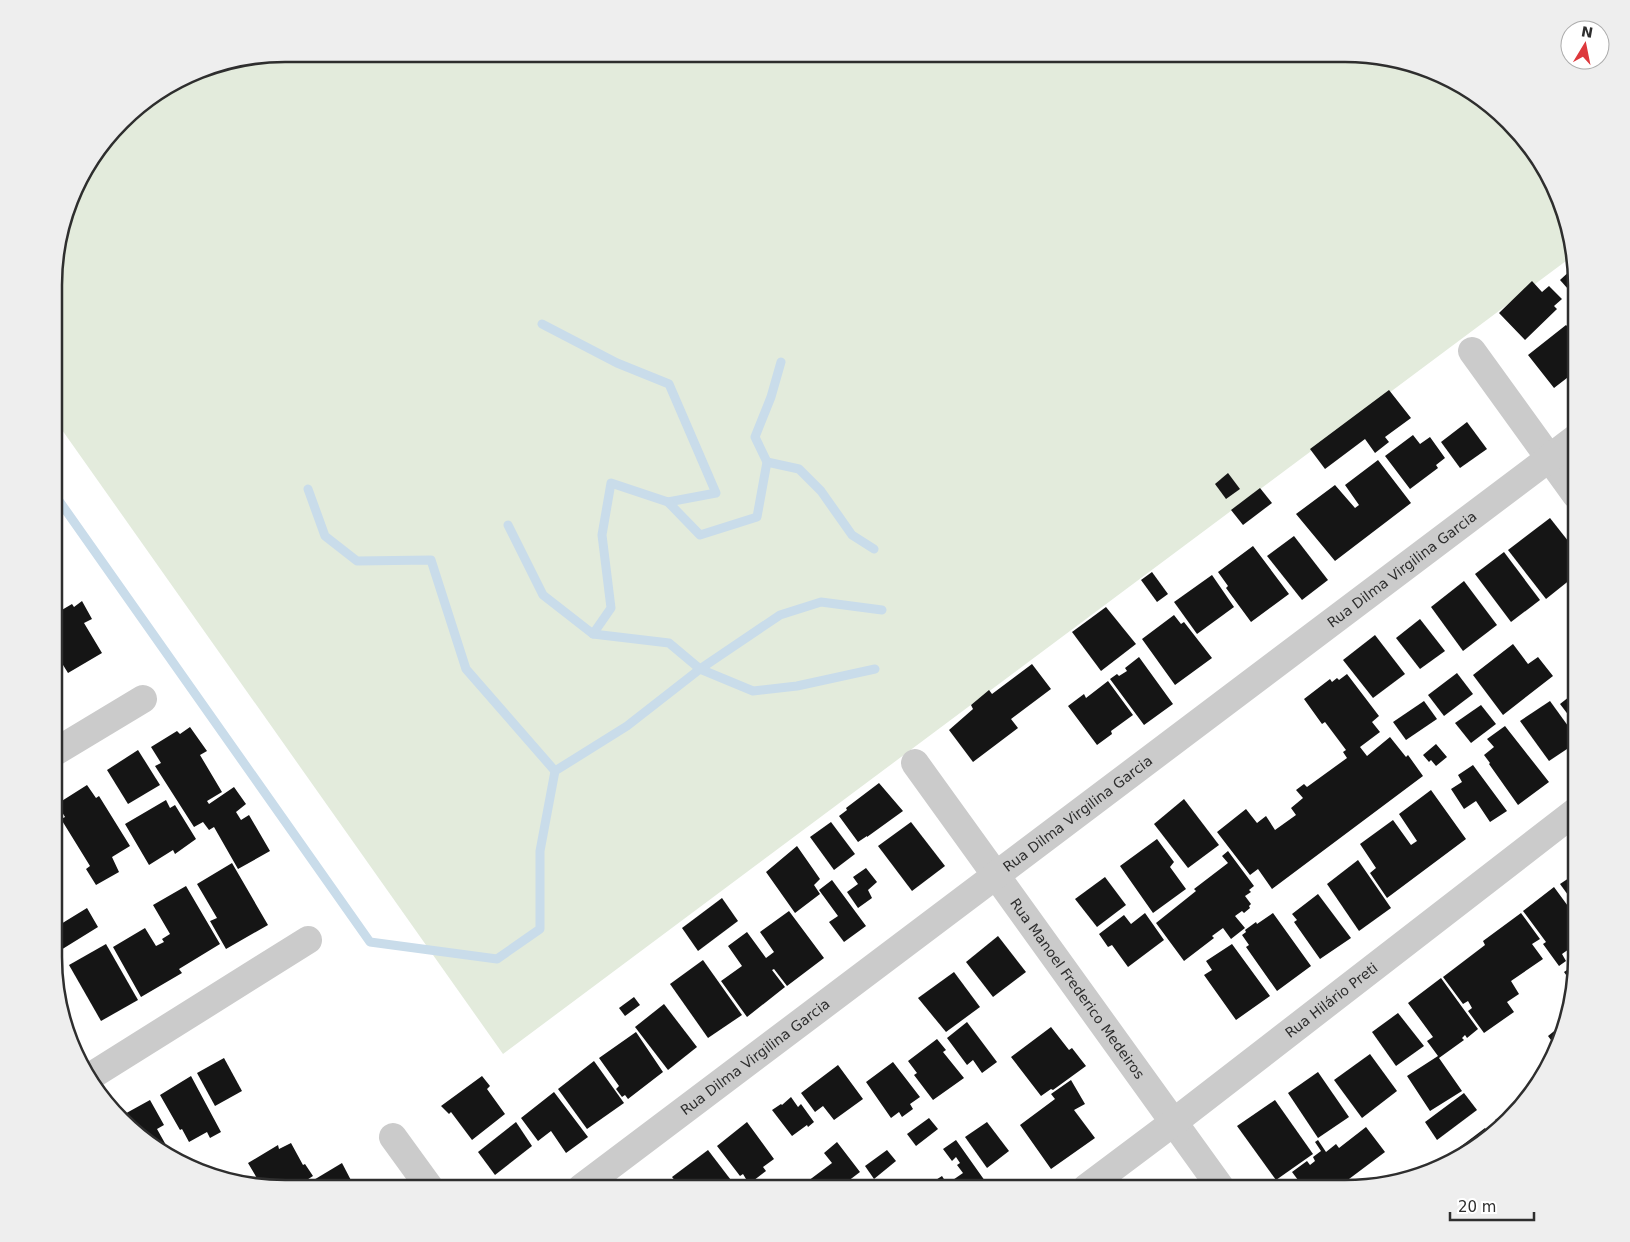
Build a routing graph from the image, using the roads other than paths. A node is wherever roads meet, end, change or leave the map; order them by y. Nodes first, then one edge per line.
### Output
1 (1472, 351) dead end
2 (1568, 444) edge
3 (1550, 458) junction
4 (1568, 484) edge
5 (143, 699) dead end
6 (62, 748) edge
7 (915, 763) dead end
8 (1568, 817) edge
9 (996, 876) junction
10 (308, 940) dead end
11 (95, 1073) edge
12 (1174, 1122) junction
13 (393, 1137) dead end
14 (424, 1180) edge
15 (592, 1180) edge
16 (1097, 1180) edge
17 (1215, 1180) edge

1 - 3 street
2 - 3 street, Rua Dilma Virgilina Garcia
3 - 4 street
3 - 9 street, Rua Dilma Virgilina Garcia
5 - 6 street
7 - 9 street, Rua Manoel Frederico Medeiros
8 - 12 street, Rua Hilário Preti
9 - 12 street, Rua Manoel Frederico Medeiros
9 - 15 street, Rua Dilma Virgilina Garcia
10 - 11 street
12 - 16 street, Rua Hilário Preti
12 - 17 street, Rua Manoel Frederico Medeiros
13 - 14 street

